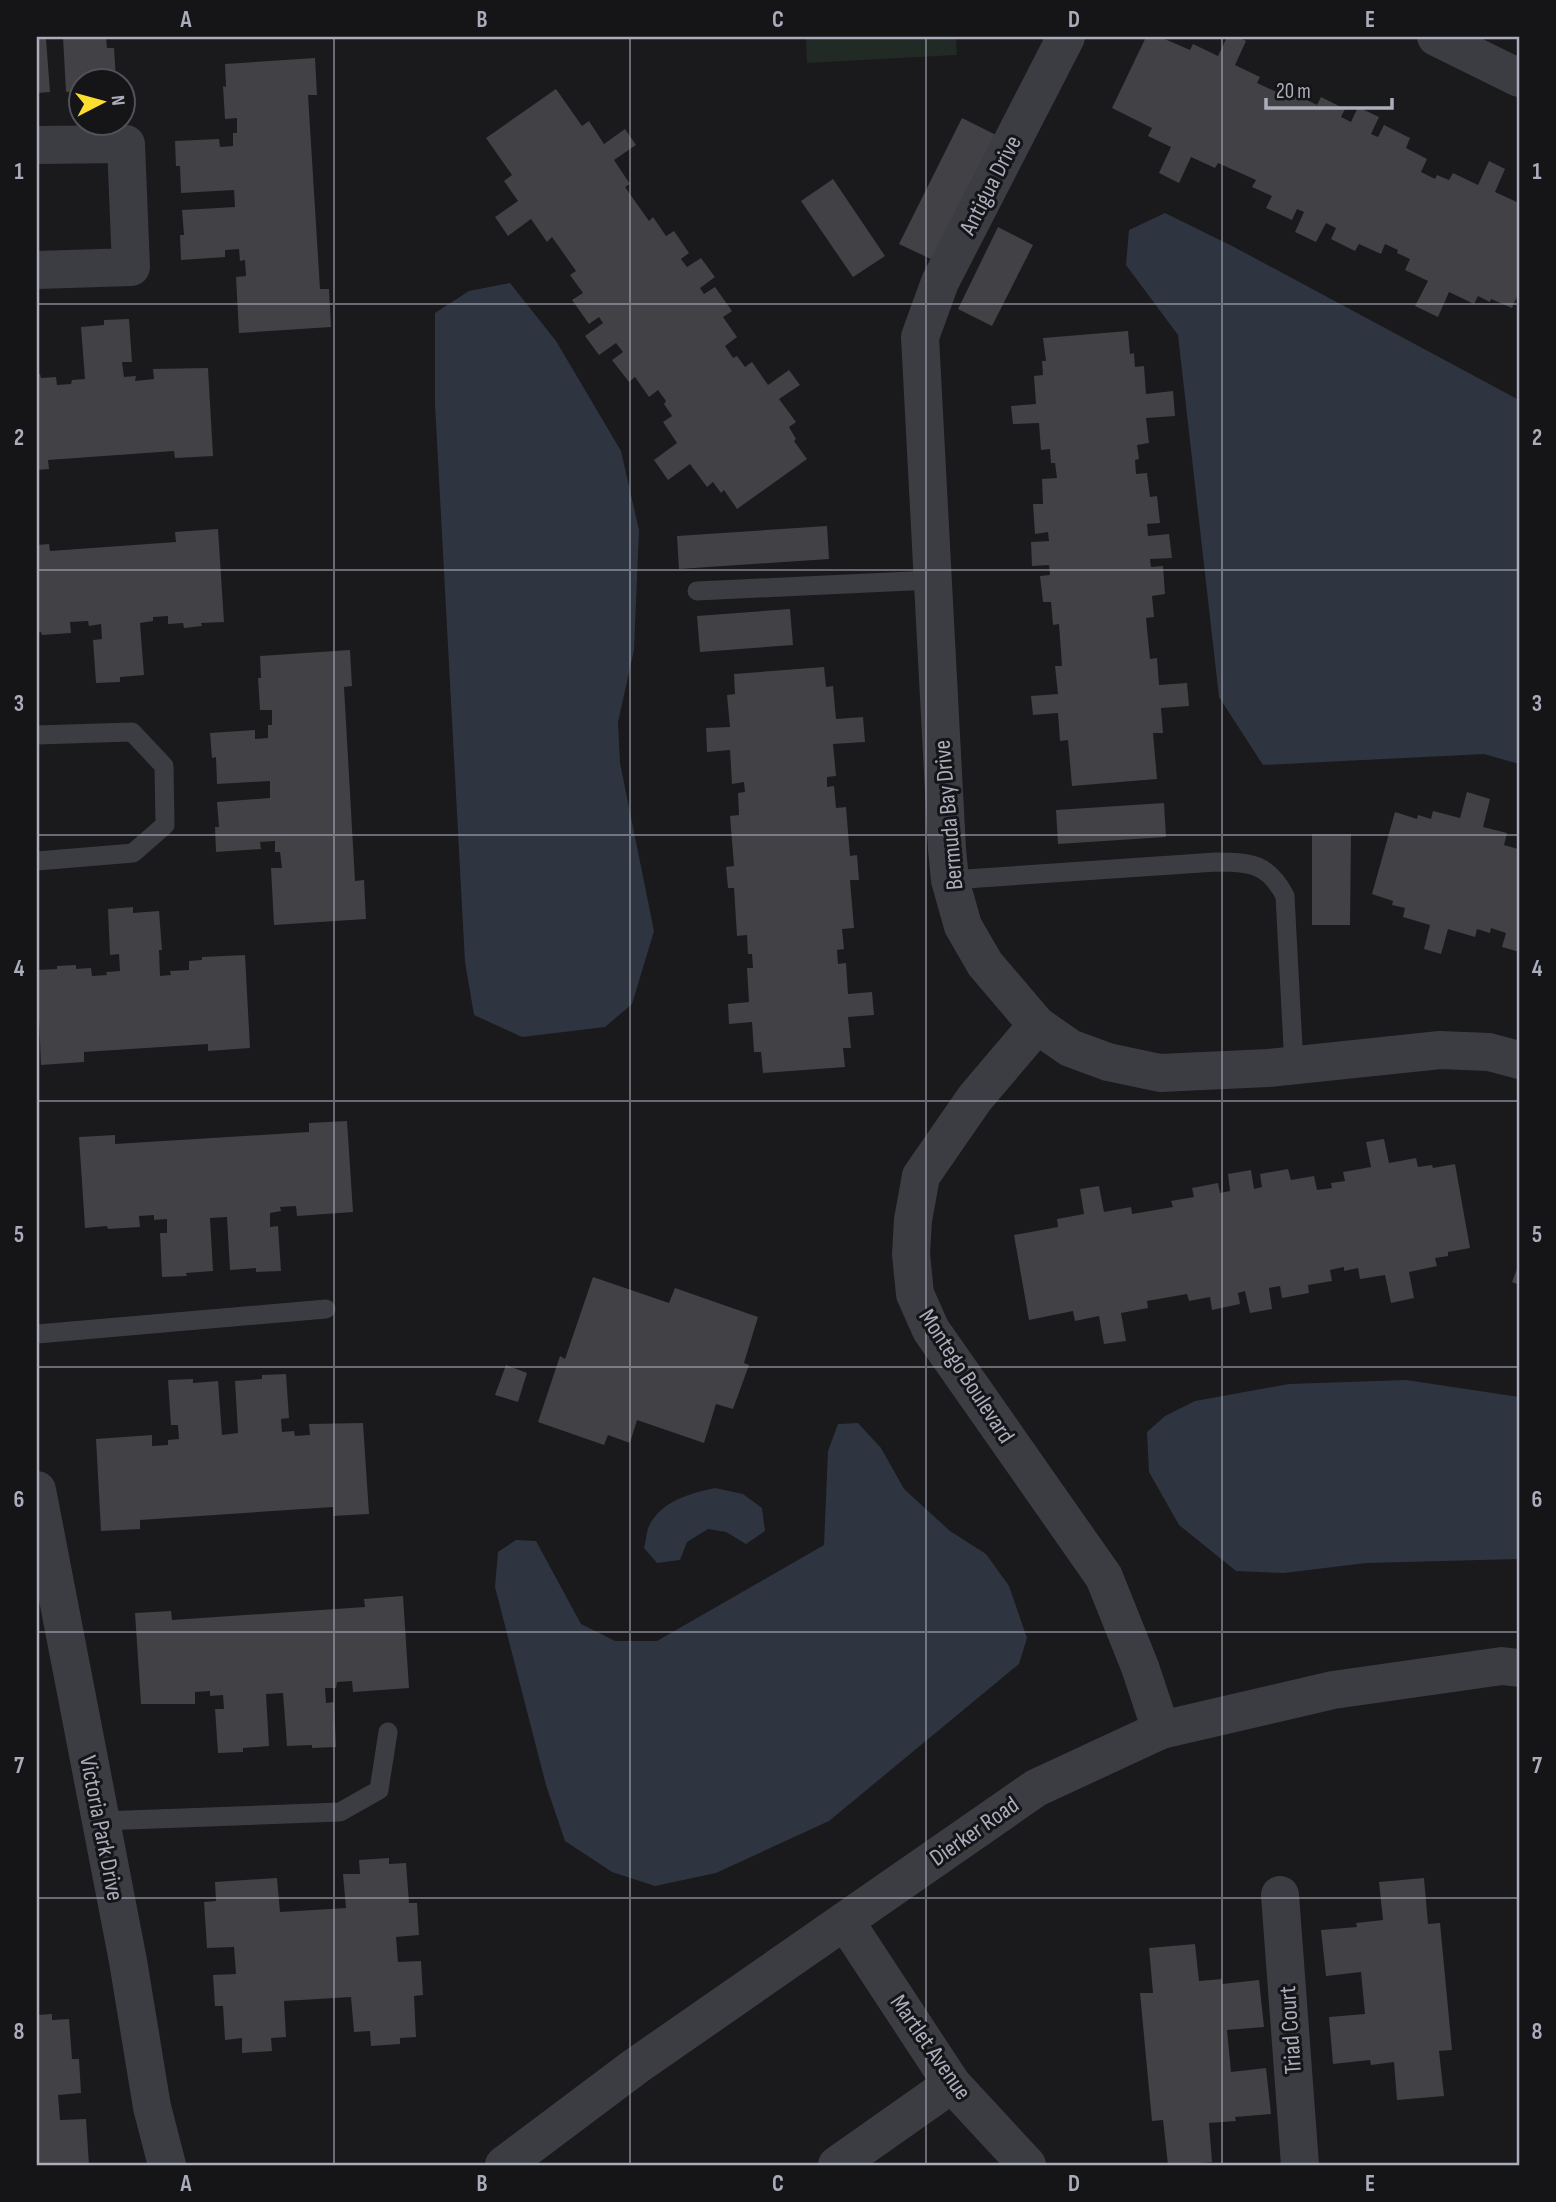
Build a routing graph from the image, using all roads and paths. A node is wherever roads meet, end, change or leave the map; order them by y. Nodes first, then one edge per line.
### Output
1 (1066, 37) edge
2 (1436, 37) edge
3 (1519, 78) edge
4 (37, 145) edge
5 (37, 270) edge
6 (920, 337) joint
7 (932, 580) junction
8 (697, 592) dead end
9 (37, 735) edge
10 (37, 861) edge
11 (950, 880) junction
12 (1037, 1026) junction
13 (1519, 1060) edge
14 (1294, 1066) junction
15 (326, 1310) dead end
16 (37, 1335) edge
17 (37, 1490) edge
18 (1519, 1668) edge
19 (1161, 1730) junction
20 (388, 1732) dead end
21 (101, 1821) junction
22 (1280, 1895) dead end
23 (845, 1921) junction
24 (952, 2084) junction
25 (167, 2165) edge
26 (504, 2165) edge
27 (837, 2165) edge
28 (1027, 2165) edge
29 (1300, 2165) edge

1 - 6 street, Antigua Drive
2 - 3 street
4 - 5 street
6 - 7 street, Bermuda Bay Drive
7 - 8 lane
7 - 11 street, Bermuda Bay Drive
9 - 10 lane
11 - 12 street, Bermuda Bay Drive
11 - 14 lane
12 - 14 street, Bermuda Bay Drive
12 - 19 street, Montego Boulevard
13 - 14 street, Bermuda Bay Drive
15 - 16 lane
17 - 21 street, Victoria Park Drive
18 - 19 street, Dierker Road
19 - 23 street, Dierker Road
20 - 21 lane
21 - 25 street, Victoria Park Drive
22 - 29 street, Triad Court
23 - 24 street, Martlet Avenue
23 - 26 street, Dierker Road
24 - 27 street
24 - 28 street, Martlet Avenue

